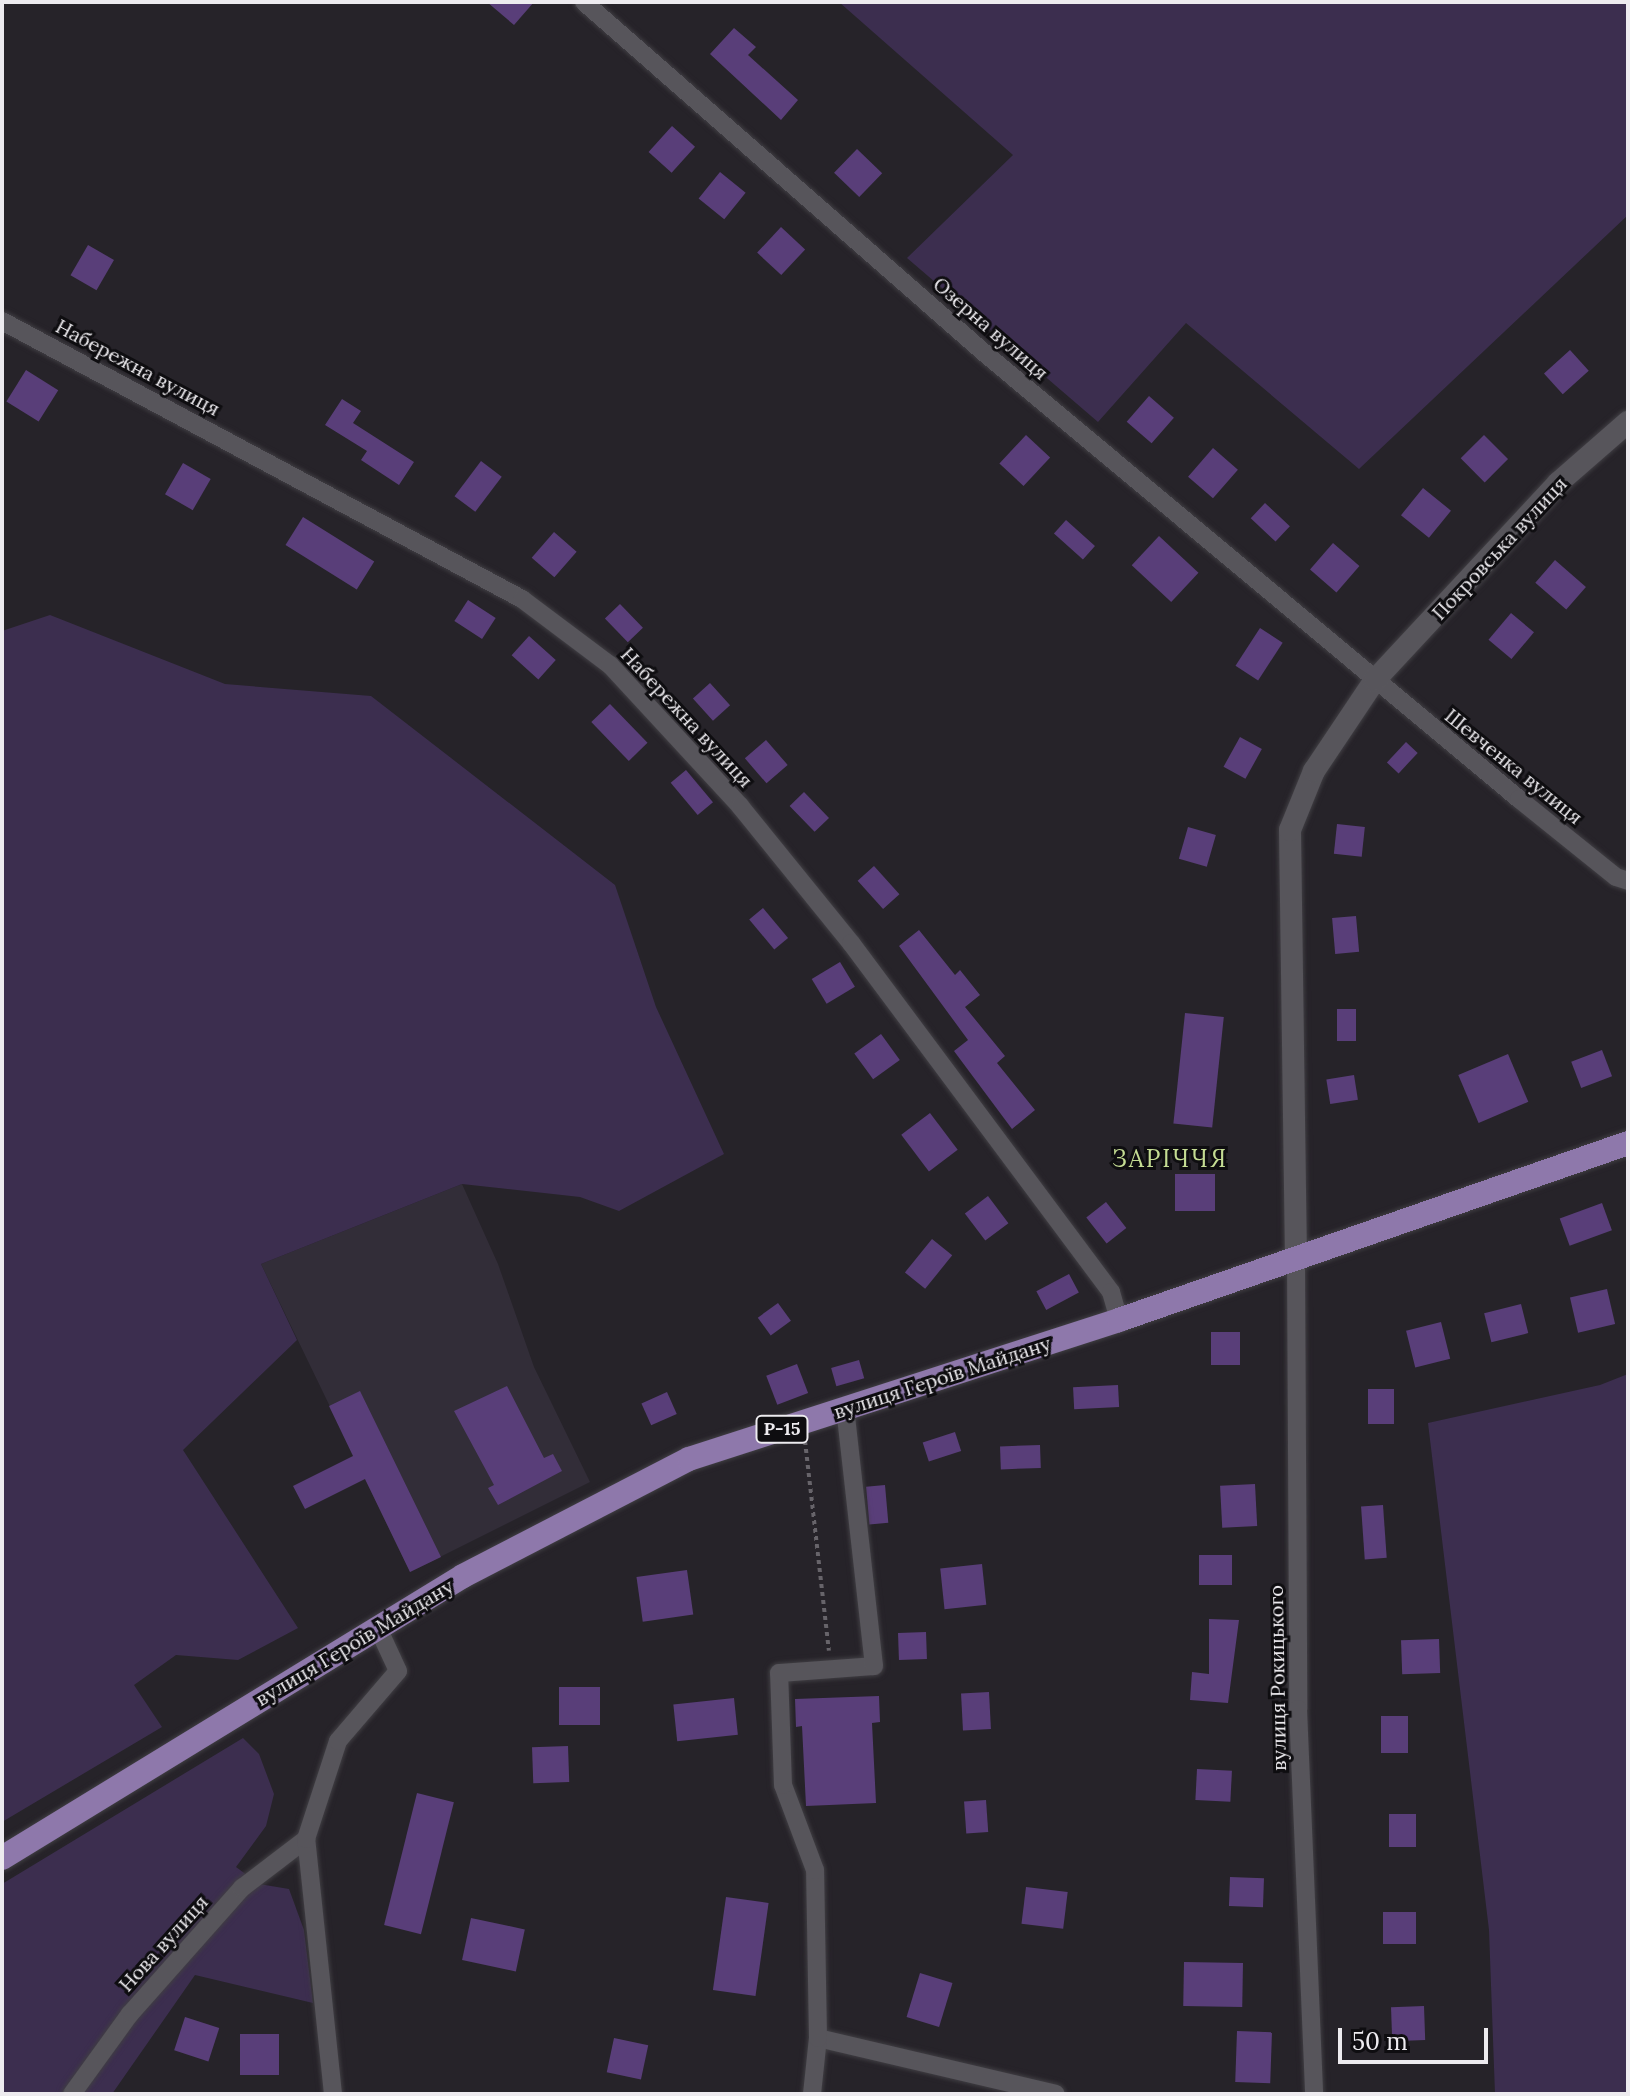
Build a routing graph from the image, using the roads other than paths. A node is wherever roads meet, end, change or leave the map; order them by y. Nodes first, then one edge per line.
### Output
1 (584, 2) edge
2 (2, 321) edge
3 (1628, 422) edge
4 (1375, 680) junction
5 (1628, 881) edge
6 (1628, 1143) edge
7 (1296, 1260) junction
8 (1119, 1320) junction
9 (845, 1408) junction
10 (378, 1628) junction
11 (306, 1839) junction
12 (2, 1858) edge
13 (818, 2038) junction
14 (72, 2094) edge
15 (333, 2094) edge
16 (812, 2094) edge
17 (1056, 2094) edge
18 (1314, 2094) edge

1 - 4 street, Озерна вулиця
2 - 8 street, Набережна вулиця
3 - 4 street, Покровська вулиця
4 - 5 street, Шевченка вулиця
4 - 7 street, Покровська вулиця
6 - 7 main road, вулиця Героїв Майдану / Р-15
7 - 8 main road, вулиця Героїв Майдану / Р-15
7 - 18 street, вулиця Рокицького
8 - 9 main road, вулиця Героїв Майдану / Р-15
9 - 10 main road, вулиця Героїв Майдану / Р-15
9 - 13 street
10 - 11 street
10 - 12 main road, вулиця Героїв Майдану / Р-15
11 - 14 street, Нова вулиця
11 - 15 street
13 - 16 street
13 - 17 street

